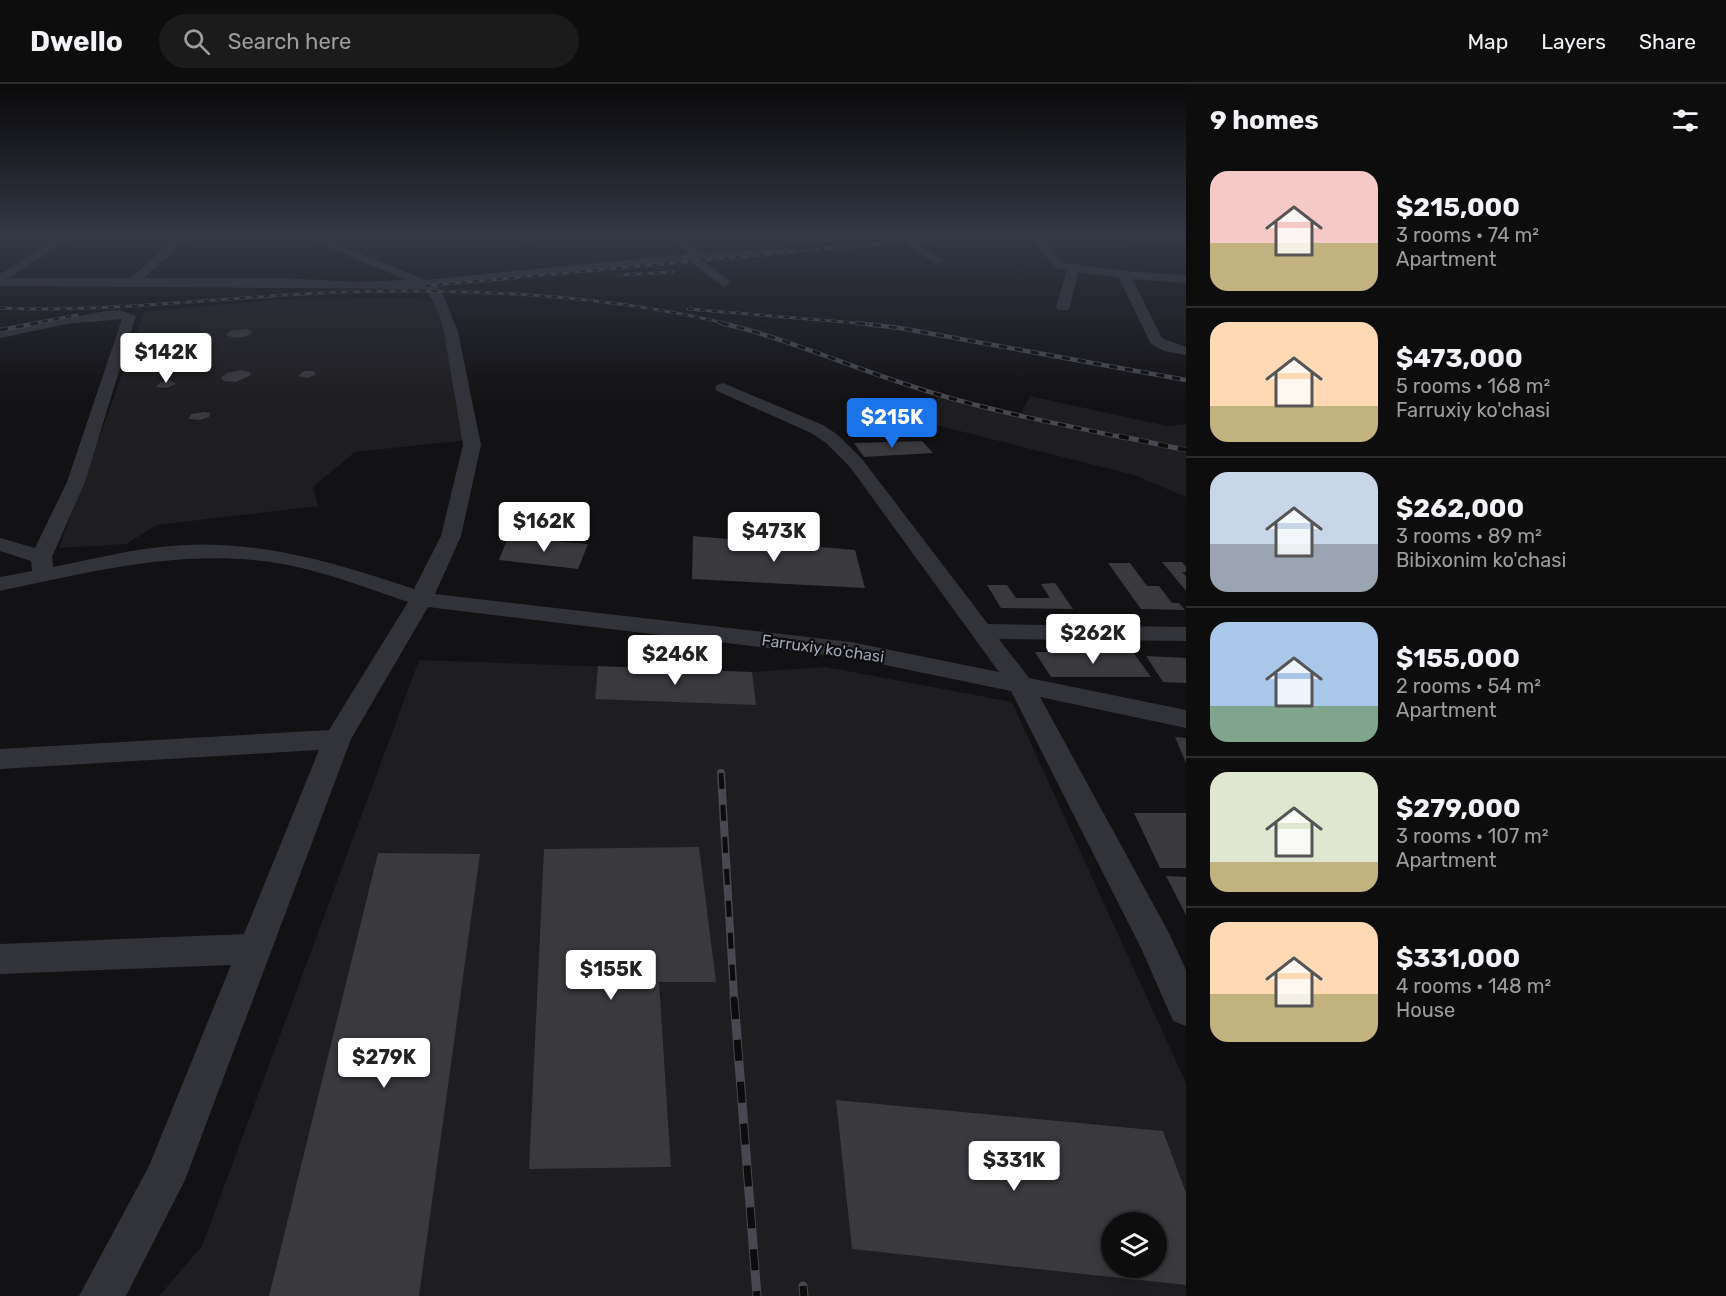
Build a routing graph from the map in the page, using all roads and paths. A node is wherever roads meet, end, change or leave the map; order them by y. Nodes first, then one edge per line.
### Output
1 (437, 291) edge
2 (1067, 291) edge
3 (1132, 291) edge
4 (1063, 307) dead end
5 (0, 334) edge
6 (1186, 351) edge
7 (723, 388) dead end
8 (0, 544) edge
9 (42, 566) junction
10 (0, 584) edge
11 (421, 599) junction
12 (981, 631) junction
13 (1186, 634) edge
14 (1019, 682) junction
15 (1186, 719) edge
16 (337, 739) junction
17 (0, 759) edge
18 (255, 949) junction
19 (0, 959) edge
20 (1186, 1009) edge
21 (102, 1296) edge

1 - 11 street
2 - 4 street
3 - 6 street
5 - 9 street
7 - 12 street
8 - 9 street
9 - 10 street, Farruxiy ko'chasi
9 - 11 street, Farruxiy ko'chasi
11 - 14 street, Farruxiy ko'chasi
11 - 16 street
12 - 13 street
12 - 14 street
14 - 15 street, Farruxiy ko'chasi
14 - 20 street
16 - 17 street
16 - 18 street
18 - 19 street
18 - 21 street

